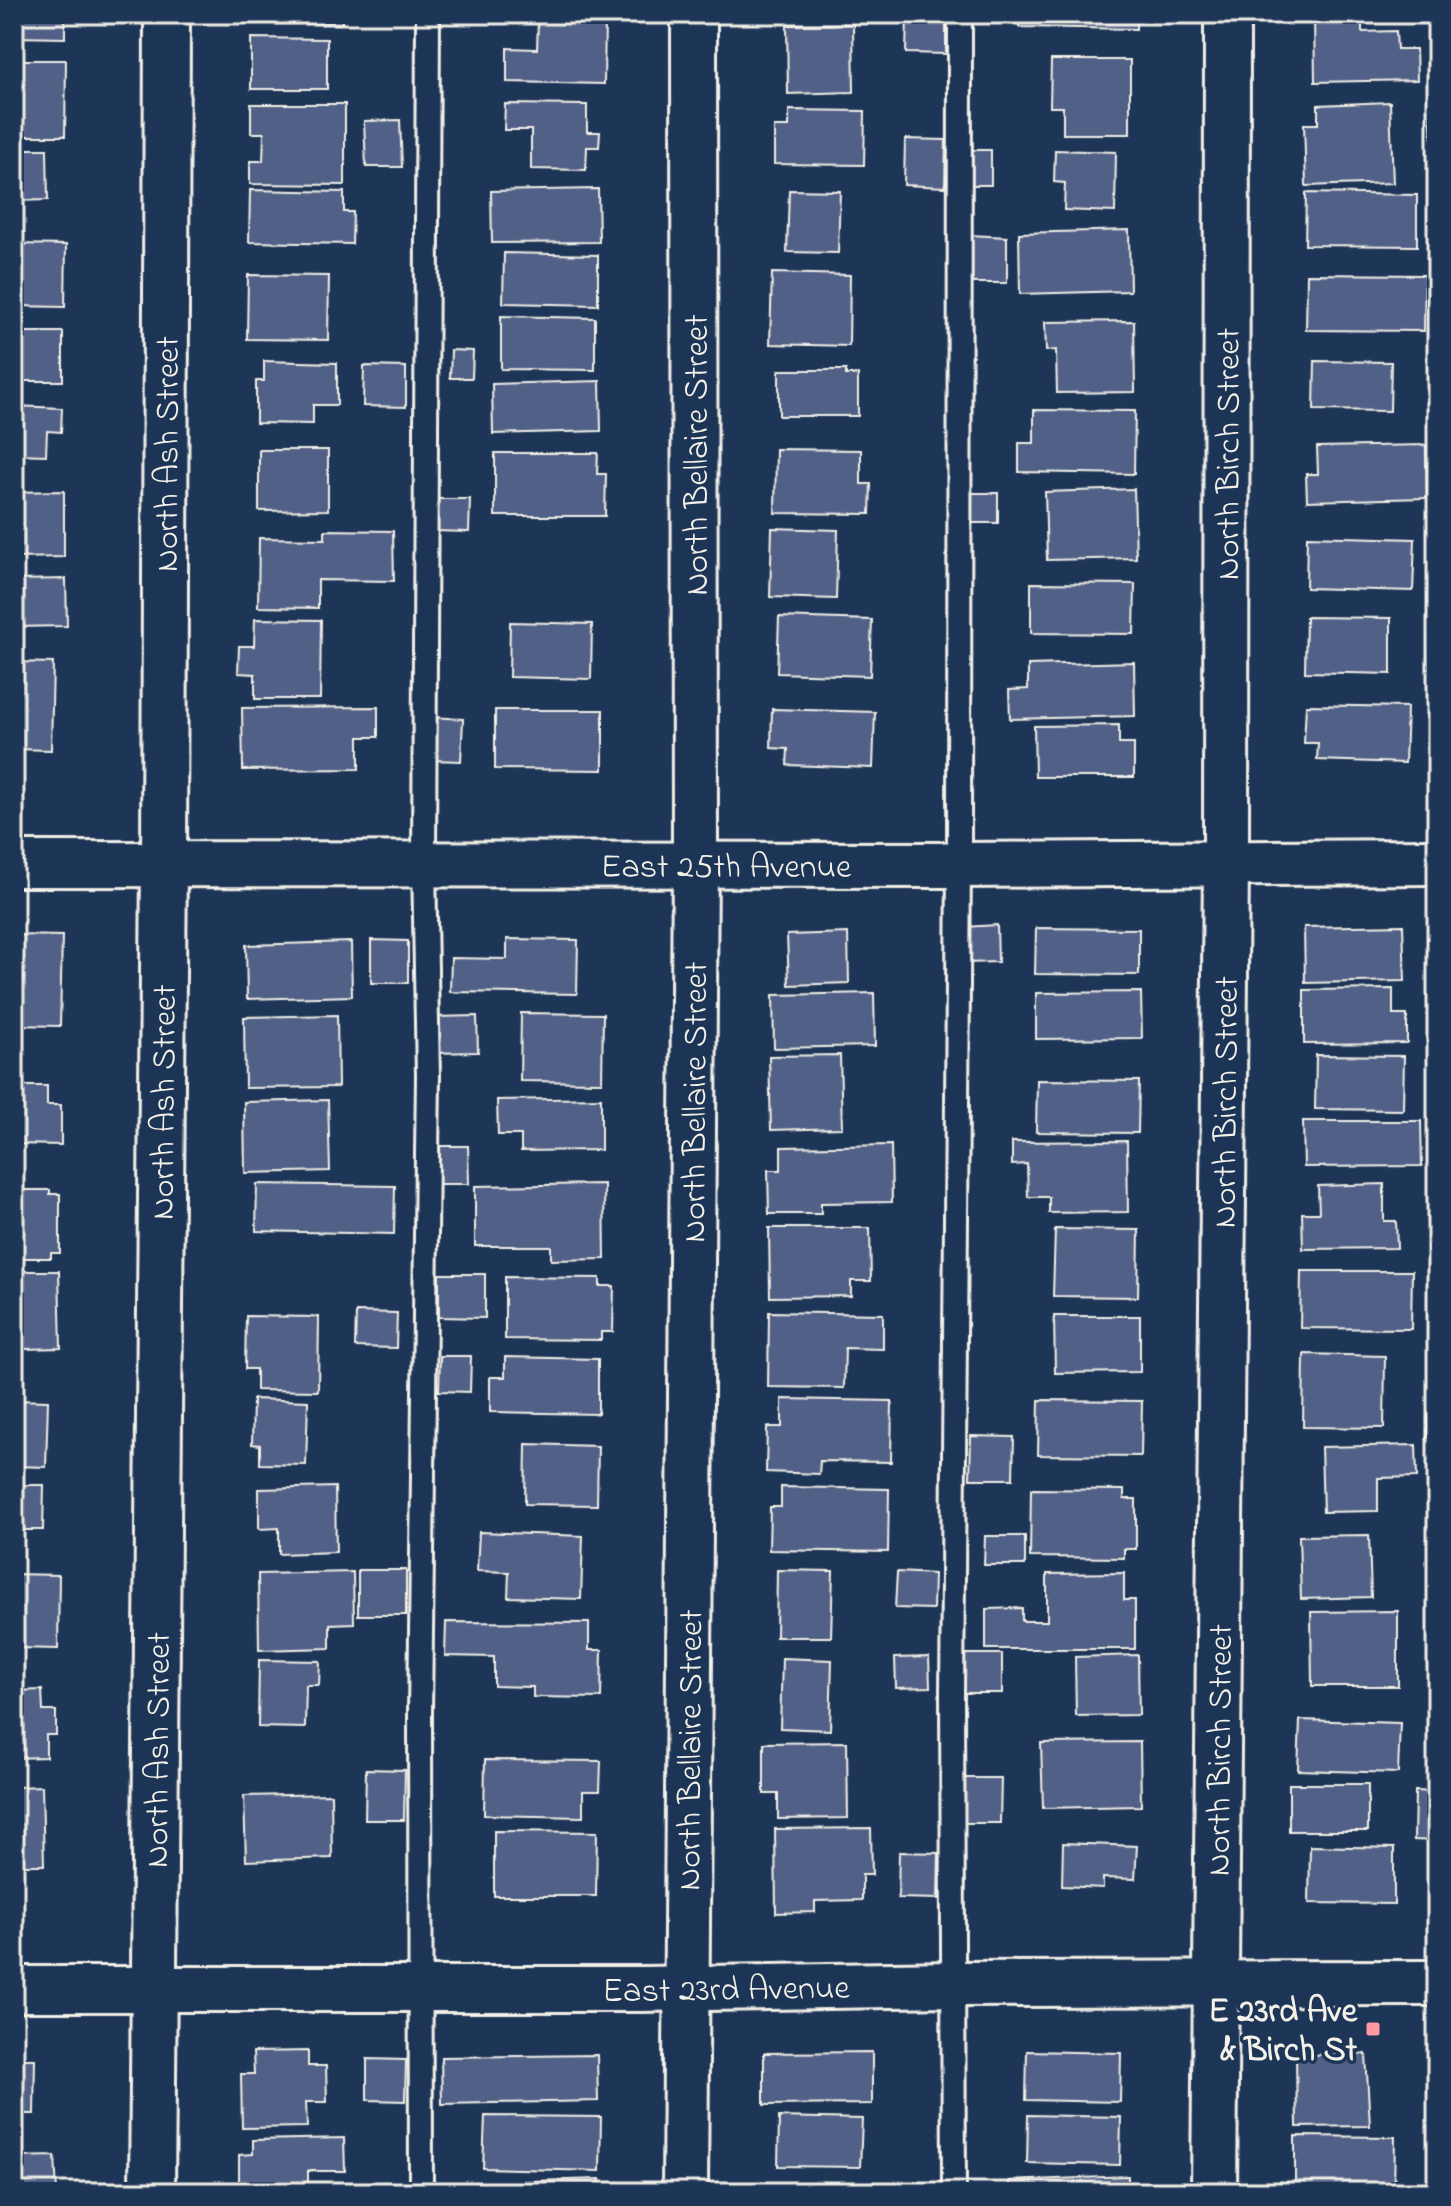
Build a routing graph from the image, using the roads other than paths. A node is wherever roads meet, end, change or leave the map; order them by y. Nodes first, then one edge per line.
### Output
1 (167, 14) edge
2 (428, 14) edge
3 (694, 14) edge
4 (960, 14) edge
5 (1227, 14) edge
6 (1437, 862) edge
7 (14, 864) edge
8 (164, 864) junction
9 (424, 864) junction
10 (695, 864) junction
11 (1226, 864) junction
12 (959, 865) junction
13 (1215, 1983) junction
14 (1437, 1983) edge
15 (952, 1984) junction
16 (687, 1988) junction
17 (14, 1989) edge
18 (153, 1989) junction
19 (421, 1989) junction
20 (152, 2192) edge
21 (421, 2192) edge
22 (685, 2192) edge
23 (954, 2192) edge
24 (1214, 2192) edge

1 - 8 street, North Ash Street
2 - 9 lane
3 - 10 street, North Bellaire Street
4 - 12 lane
5 - 11 street, North Birch Street
6 - 11 street, East 25th Avenue
7 - 8 street, East 25th Avenue
8 - 9 street, East 25th Avenue
8 - 18 street, North Ash Street
9 - 10 street, East 25th Avenue
9 - 19 lane
10 - 12 street, East 25th Avenue
10 - 16 street, North Bellaire Street
11 - 12 street, East 25th Avenue
11 - 13 street, North Birch Street
12 - 15 lane
13 - 14 street, East 23rd Avenue
13 - 15 street, East 23rd Avenue
13 - 24 street, North Birch Street
15 - 16 street, East 23rd Avenue
15 - 23 lane
16 - 19 street, East 23rd Avenue
16 - 22 street, North Bellaire Street
17 - 18 street, East 23rd Avenue
18 - 19 street, East 23rd Avenue
18 - 20 street, North Ash Street
19 - 21 lane

